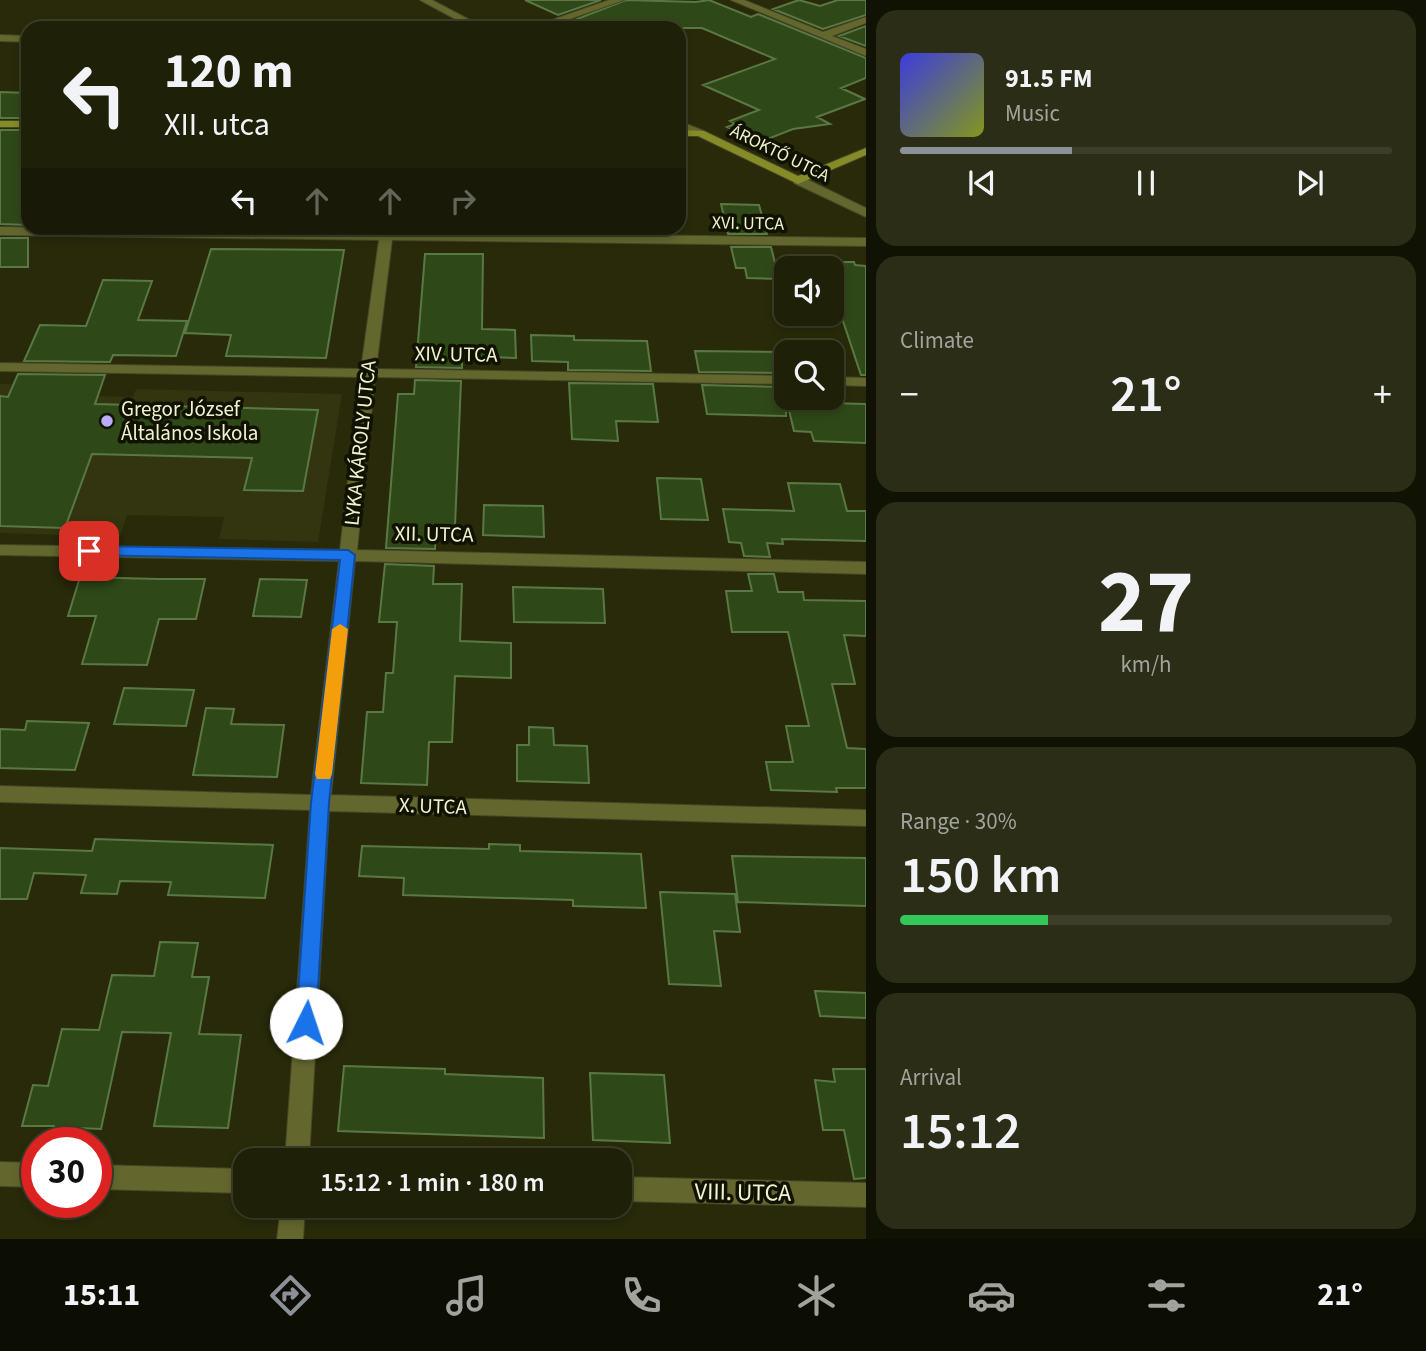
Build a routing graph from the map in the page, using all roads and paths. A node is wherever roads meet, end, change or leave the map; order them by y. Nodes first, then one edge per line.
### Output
1 (425, 0) edge
2 (619, 0) edge
3 (736, 0) edge
4 (866, 20) edge
5 (466, 21) edge
6 (555, 21) edge
7 (822, 36) junction
8 (0, 38) edge
9 (21, 39) edge
10 (866, 53) edge
11 (0, 124) edge
12 (21, 124) edge
13 (686, 127) edge
14 (686, 133) edge
15 (700, 133) junction
16 (866, 151) edge
17 (798, 180) junction
18 (866, 214) edge
19 (0, 231) edge
20 (21, 231) edge
21 (386, 235) edge
22 (530, 235) edge
23 (866, 242) edge
24 (0, 367) edge
25 (368, 373) junction
26 (774, 380) edge
27 (844, 381) edge
28 (866, 382) edge
29 (0, 550) edge
30 (348, 555) junction
31 (866, 568) edge
32 (0, 794) edge
33 (320, 803) junction
34 (866, 818) edge
35 (298, 1148) edge
36 (0, 1174) edge
37 (21, 1175) edge
38 (112, 1177) edge
39 (233, 1181) edge
40 (632, 1189) edge
41 (866, 1195) edge
42 (292, 1218) edge
43 (290, 1239) edge

1 - 5 street
2 - 6 street
3 - 7 street
4 - 7 street
7 - 10 street
8 - 9 street
11 - 12 street
13 - 15 street, ÁROKTŐ UTCA
14 - 15 street
15 - 17 street, ÁROKTŐ UTCA
16 - 17 street
17 - 18 street, ÁROKTŐ UTCA
19 - 20 street, XVI. UTCA
21 - 25 street, LYKA KÁROLY UTCA
22 - 23 street, XVI. UTCA
24 - 25 street, XIV. UTCA
25 - 26 street, XIV. UTCA
25 - 30 street, LYKA KÁROLY UTCA
27 - 28 street
29 - 30 street, XII. UTCA
30 - 31 street, XII. UTCA
30 - 33 street, LYKA KÁROLY UTCA
32 - 33 street, X. UTCA
33 - 34 street, X. UTCA
33 - 35 street, LYKA KÁROLY UTCA
36 - 37 street
38 - 39 street
40 - 41 street, VIII. UTCA
42 - 43 street

